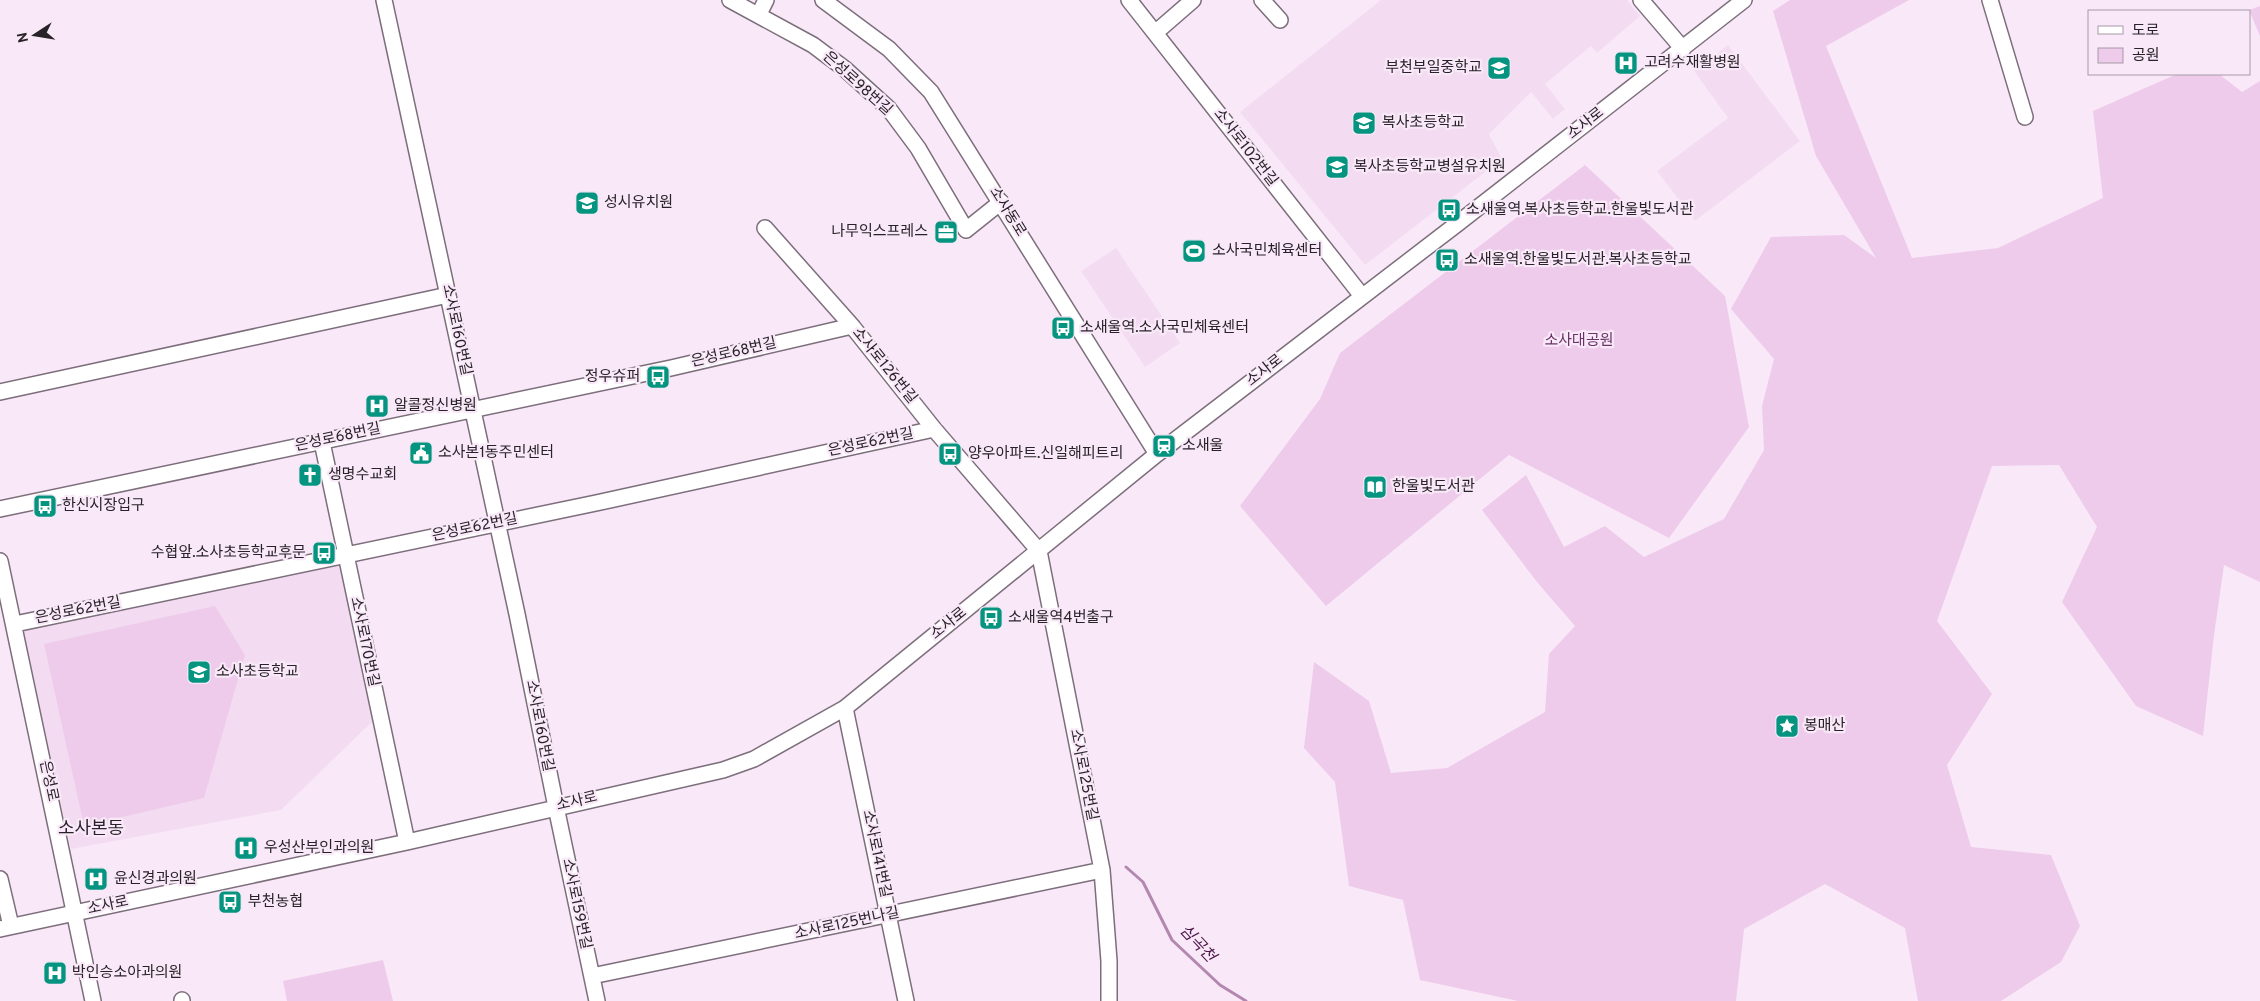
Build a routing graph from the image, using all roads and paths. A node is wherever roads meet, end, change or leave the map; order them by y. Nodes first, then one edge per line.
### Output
1 (384, 0) edge
2 (730, 0) edge
3 (766, 0) edge
4 (823, 0) edge
5 (1129, 0) edge
6 (1193, 0) edge
7 (1262, 0) edge
8 (1642, 0) edge
9 (1744, 0) edge
10 (1990, 0) edge
11 (759, 14) junction
12 (1280, 20) dead end
13 (1155, 33) junction
14 (1683, 49) junction
15 (2025, 117) dead end
16 (1001, 202) junction
17 (765, 228) dead end
18 (448, 295) junction
19 (1362, 296) junction
20 (852, 326) junction
21 (0, 392) edge
22 (473, 409) junction
23 (934, 429) junction
24 (322, 442) junction
25 (1157, 454) junction
26 (0, 509) edge
27 (498, 523) junction
28 (1039, 551) junction
29 (346, 555) junction
30 (0, 561) edge
31 (15, 624) junction
32 (845, 708) junction
33 (556, 807) junction
34 (407, 842) junction
35 (1102, 870) junction
36 (0, 880) edge
37 (75, 913) junction
38 (888, 915) junction
39 (5, 928) edge
40 (592, 976) junction
41 (94, 1001) edge
42 (597, 1001) edge
43 (906, 1001) edge
44 (1109, 1001) edge

1 - 18 street, 소사로160번길
2 - 11 street, 은성로98번길
3 - 11 street
4 - 16 street, 소사동로
5 - 13 street, 소사로102번길
6 - 13 street
7 - 12 street
8 - 14 street
9 - 14 street, 소사로
10 - 15 street
11 - 16 street, 은성로98번길
13 - 19 street, 소사로102번길
14 - 19 street, 소사로
16 - 25 street, 소사동로
17 - 20 street, 소사로126번길
18 - 21 street
18 - 22 street, 소사로160번길
19 - 25 street, 소사로
20 - 22 street, 은성로68번길
20 - 23 street, 소사로126번길
22 - 24 street, 은성로68번길
22 - 27 street, 소사로160번길
23 - 27 street, 은성로62번길
23 - 28 street, 소사로126번길
24 - 26 street, 은성로68번길
24 - 29 street, 소사로170번길
25 - 28 street, 소사로
27 - 29 street, 은성로62번길
27 - 33 street, 소사로160번길
28 - 32 street, 소사로
28 - 35 street, 소사로125번길
29 - 31 street, 은성로62번길
29 - 34 street, 소사로170번길
30 - 31 street, 은성로
31 - 37 street, 은성로
32 - 33 street, 소사로
32 - 38 street, 소사로141번길
33 - 34 street, 소사로
33 - 40 street, 소사로159번길
34 - 37 street, 소사로
35 - 38 street, 소사로125번나길
35 - 44 street, 소사로125번길
36 - 39 street
37 - 39 street, 소사로
37 - 41 street, 은성로
38 - 40 street, 소사로125번나길
38 - 43 street, 소사로141번길
40 - 42 street, 소사로159번길

